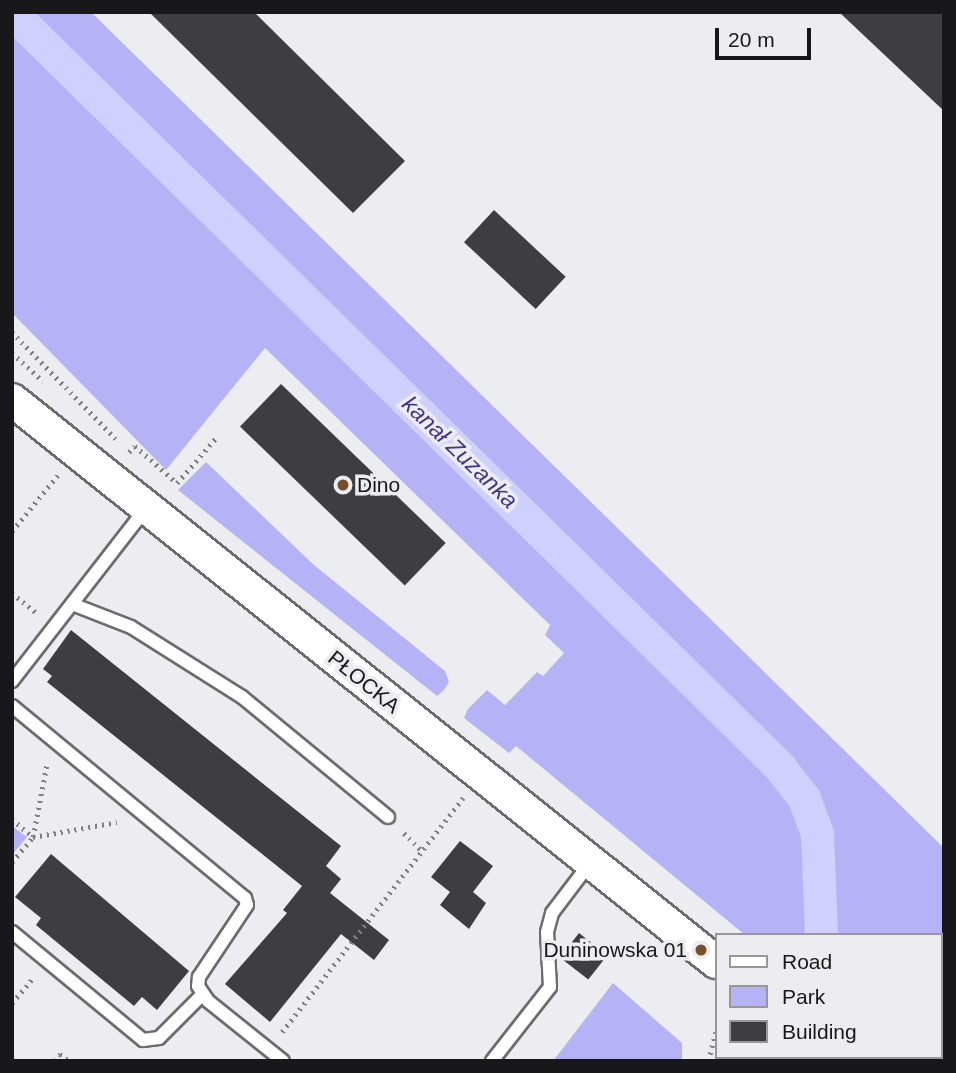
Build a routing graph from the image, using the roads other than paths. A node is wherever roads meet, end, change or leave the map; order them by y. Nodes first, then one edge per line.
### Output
1 (12, 400) edge
2 (146, 508) junction
3 (72, 604) junction
4 (12, 681) edge
5 (12, 706) edge
6 (388, 817) dead end
7 (590, 863) junction
8 (12, 932) edge
9 (715, 961) edge
10 (202, 995) junction
11 (283, 1061) edge
12 (492, 1061) edge

1 - 2 street, PŁOCKA
2 - 3 lane
2 - 7 street, PŁOCKA
3 - 4 lane
3 - 6 lane
5 - 10 lane
7 - 9 street, PŁOCKA
7 - 12 lane
8 - 10 lane
10 - 11 lane

